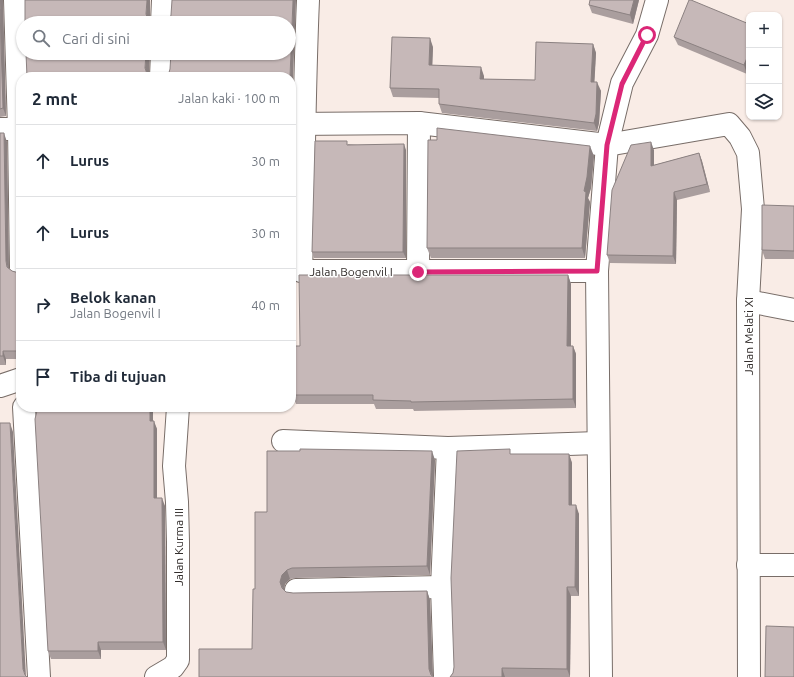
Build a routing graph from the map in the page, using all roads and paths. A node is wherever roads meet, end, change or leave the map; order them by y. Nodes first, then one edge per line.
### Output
1 (15, 0) edge
2 (163, 0) edge
3 (308, 0) edge
4 (657, 0) edge
5 (162, 16) edge
6 (162, 60) edge
7 (161, 72) edge
8 (419, 123) junction
9 (298, 124) edge
10 (13, 129) edge
11 (607, 145) junction
12 (16, 182) edge
13 (597, 271) junction
14 (418, 272) junction
15 (748, 301) junction
16 (794, 310) edge
17 (16, 381) edge
18 (0, 386) edge
19 (24, 412) edge
20 (178, 412) edge
21 (282, 441) dead end
22 (598, 443) junction
23 (448, 448) junction
24 (748, 565) junction
25 (794, 565) edge
26 (442, 587) junction
27 (296, 590) dead end
28 (39, 677) edge
29 (156, 677) edge
30 (445, 677) edge
31 (601, 677) edge
32 (749, 677) edge

1 - 10 street
2 - 5 street
3 - 9 street
4 - 11 street
6 - 7 street
8 - 9 street
8 - 11 street
8 - 14 street
9 - 14 street, Jalan Bogenvil I
10 - 12 street
11 - 13 street
11 - 15 street, Jalan Melati XI
13 - 14 street, Jalan Bogenvil I
13 - 22 street
15 - 16 street
15 - 24 street, Jalan Melati XI
17 - 18 street
19 - 28 street
20 - 29 street, Jalan Kurma III
21 - 23 street
22 - 23 street
22 - 31 street
23 - 26 street
24 - 25 street
24 - 32 street, Jalan Melati XI
26 - 27 street
26 - 30 street

